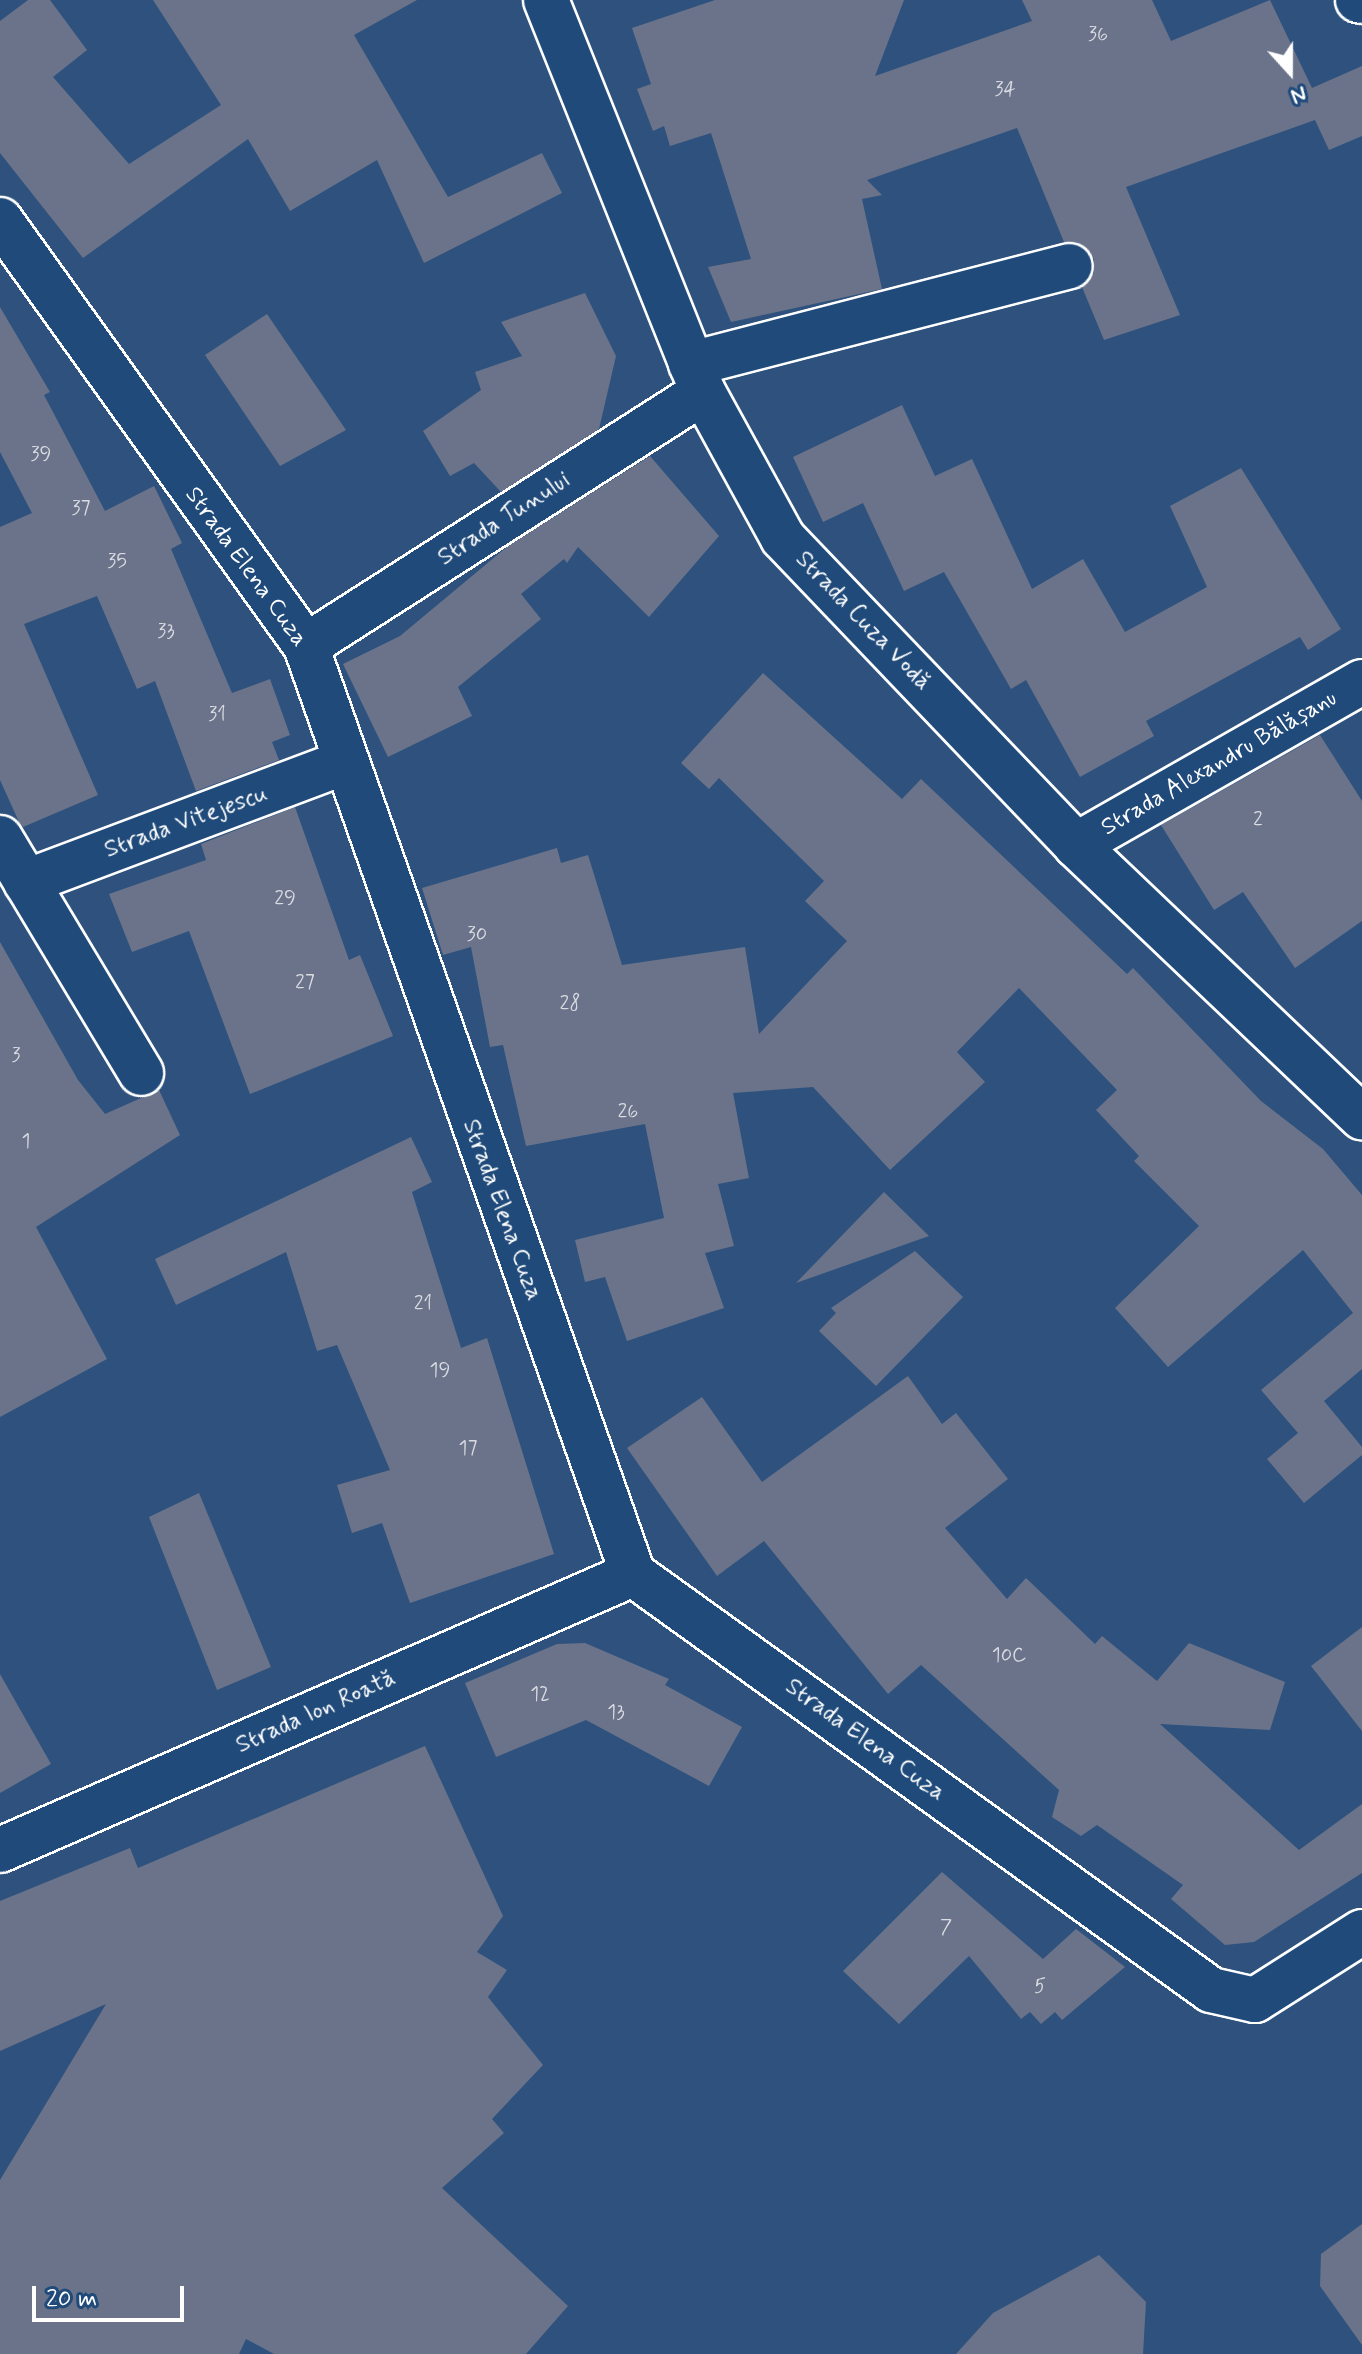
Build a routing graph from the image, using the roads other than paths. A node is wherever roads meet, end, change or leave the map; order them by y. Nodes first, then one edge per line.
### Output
1 (546, 0) edge
2 (0, 220) edge
3 (1070, 266) dead end
4 (697, 378) junction
5 (306, 646) junction
6 (1362, 682) edge
7 (345, 762) junction
8 (0, 838) edge
9 (1076, 845) junction
10 (26, 882) junction
11 (141, 1073) dead end
12 (1362, 1117) edge
13 (633, 1574) junction
14 (0, 1850) edge
15 (1362, 1932) edge

1 - 4 street, Strada Cuza Vodă
2 - 5 street, Strada Elena Cuza
3 - 4 street, Strada Tunului
4 - 5 street, Strada Tunului
4 - 9 street, Strada Cuza Vodă
5 - 7 street, Strada Elena Cuza
6 - 9 street, Strada Alexandru Bălășanu
7 - 10 street, Strada Vitejescu
7 - 13 street, Strada Elena Cuza
8 - 10 street
9 - 12 street, Strada Cuza Vodă
10 - 11 street
13 - 14 street, Strada Ion Roată
13 - 15 street, Strada Elena Cuza

